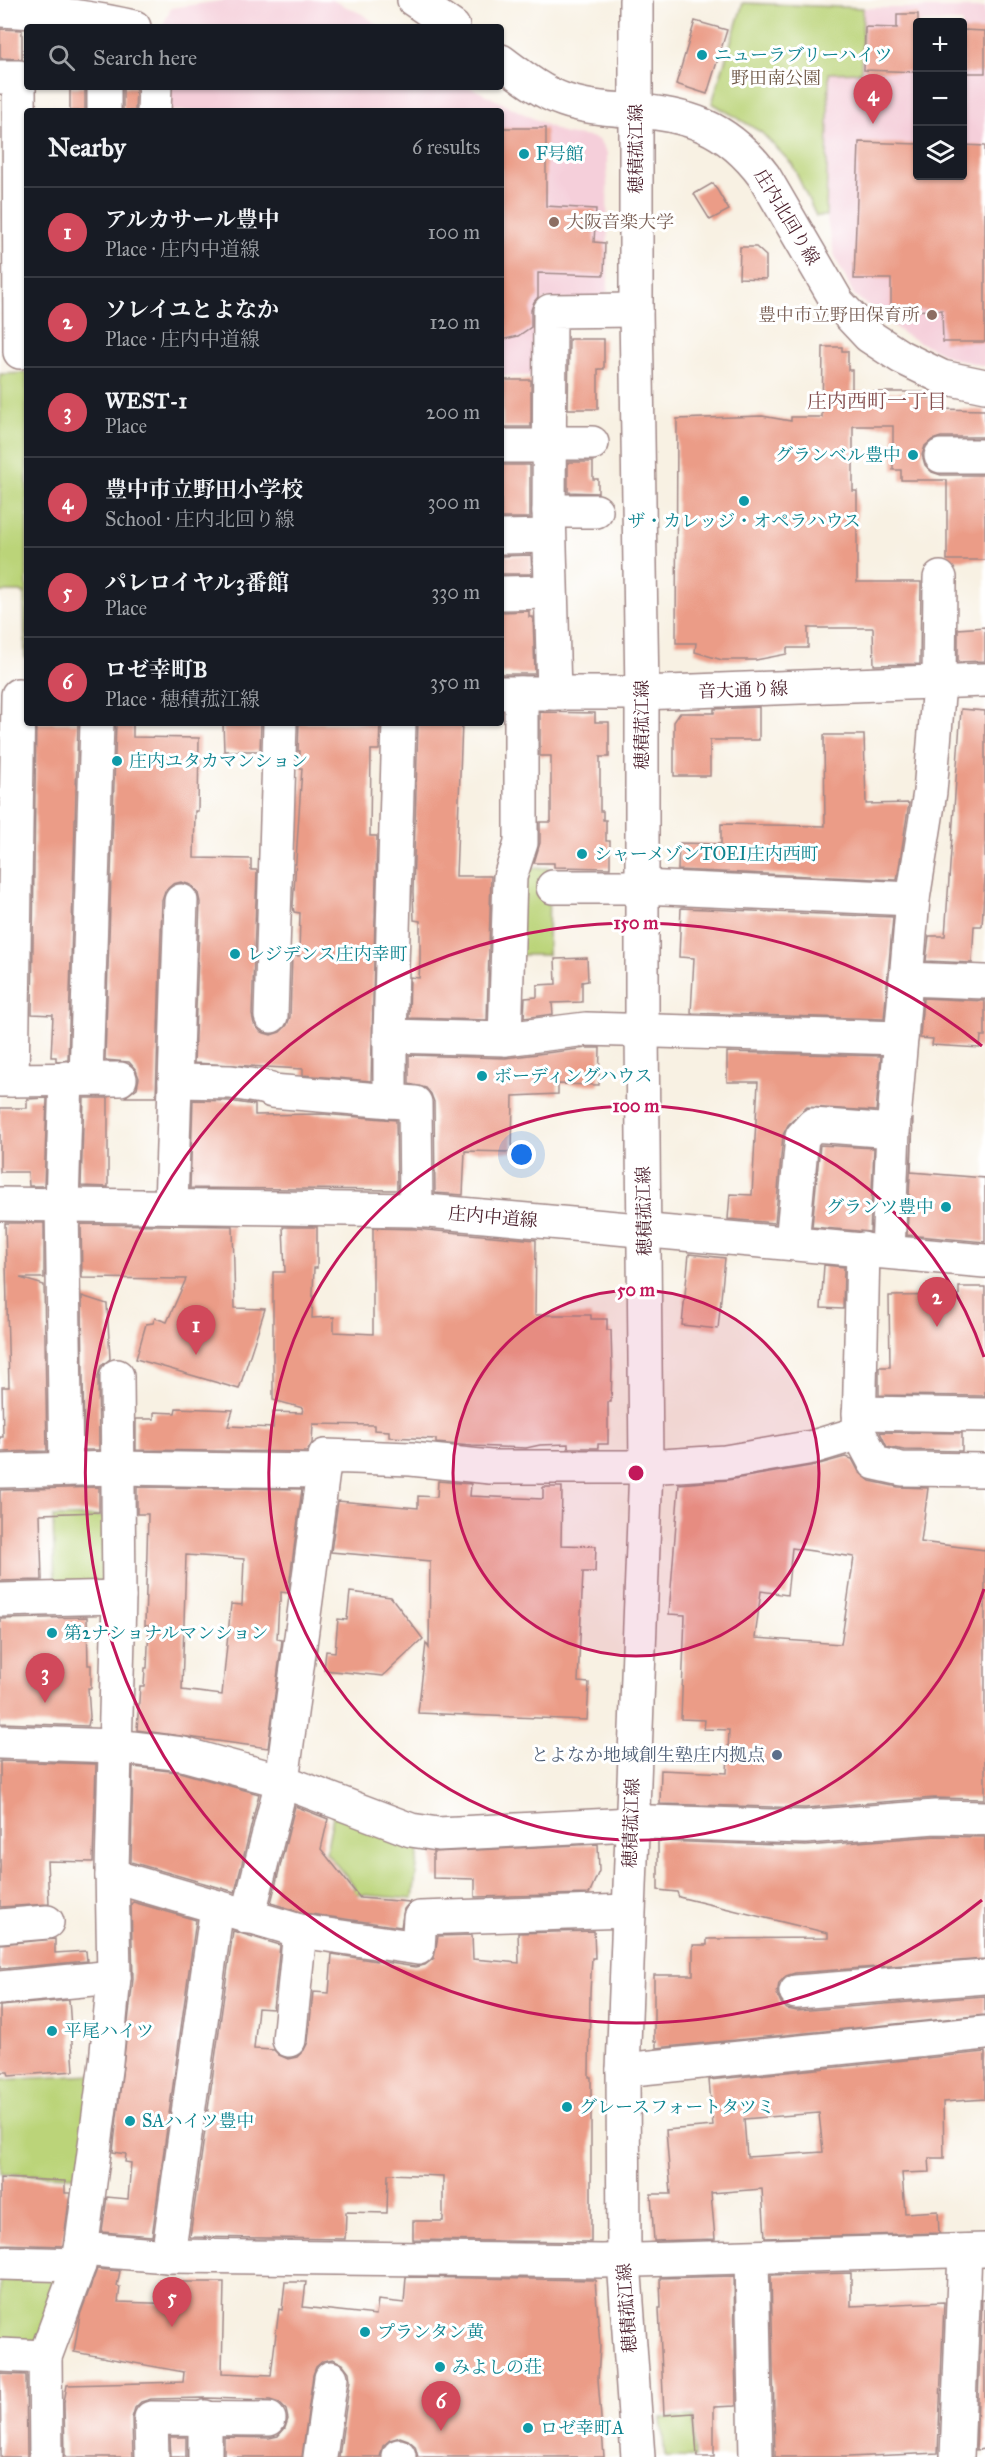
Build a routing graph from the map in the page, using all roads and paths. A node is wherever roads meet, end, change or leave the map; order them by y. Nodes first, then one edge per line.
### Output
1 (414, 0) edge
2 (636, 0) edge
3 (0, 10) edge
4 (108, 24) edge
5 (449, 24) edge
6 (504, 63) edge
7 (0, 77) edge
8 (104, 90) edge
9 (154, 90) edge
10 (104, 108) edge
11 (154, 108) edge
12 (636, 111) junction
13 (636, 310) junction
14 (16, 352) edge
15 (985, 386) edge
16 (592, 442) dead end
17 (548, 444) junction
18 (504, 446) edge
19 (941, 456) dead end
20 (985, 456) edge
21 (596, 511) dead end
22 (549, 524) junction
23 (504, 536) edge
24 (940, 578) dead end
25 (550, 592) junction
26 (504, 593) edge
27 (985, 680) edge
28 (939, 684) junction
29 (511, 693) edge
30 (554, 693) junction
31 (642, 693) junction
32 (15, 695) edge
33 (97, 726) edge
34 (280, 726) edge
35 (399, 726) edge
36 (553, 887) dead end
37 (642, 887) junction
38 (913, 899) junction
39 (181, 901) dead end
40 (906, 979) junction
41 (985, 981) edge
42 (271, 1016) dead end
43 (642, 1030) junction
44 (390, 1035) junction
45 (901, 1038) junction
46 (505, 1039) junction
47 (76, 1078) junction
48 (120, 1079) dead end
49 (6, 1080) edge
50 (175, 1081) junction
51 (390, 1101) junction
52 (893, 1131) junction
53 (0, 1204) edge
54 (62, 1204) junction
55 (171, 1206) junction
56 (416, 1210) junction
57 (644, 1231) junction
58 (792, 1243) junction
59 (876, 1250) junction
60 (985, 1261) edge
61 (117, 1376) dead end
62 (985, 1415) edge
63 (859, 1423) junction
64 (646, 1467) junction
65 (117, 1468) junction
66 (66, 1469) junction
67 (985, 1470) edge
68 (0, 1471) edge
69 (321, 1471) junction
70 (119, 1597) junction
71 (0, 1600) edge
72 (0, 1742) edge
73 (115, 1746) junction
74 (282, 1781) junction
75 (985, 1818) edge
76 (641, 1823) junction
77 (112, 1876) junction
78 (217, 1907) junction
79 (628, 1911) junction
80 (249, 1917) junction
81 (47, 1922) dead end
82 (0, 1926) edge
83 (300, 1931) junction
84 (114, 1977) junction
85 (985, 1977) edge
86 (0, 1988) edge
87 (796, 1992) dead end
88 (985, 2033) edge
89 (289, 2040) dead end
90 (623, 2070) junction
91 (975, 2251) edge
92 (168, 2256) junction
93 (80, 2257) junction
94 (752, 2258) junction
95 (624, 2261) junction
96 (0, 2263) edge
97 (0, 2355) edge
98 (45, 2357) junction
99 (331, 2378) dead end
100 (204, 2417) junction
101 (269, 2419) dead end
102 (46, 2457) edge
103 (152, 2457) edge
104 (205, 2457) edge
105 (320, 2457) edge
106 (638, 2457) edge
107 (756, 2457) edge
108 (957, 2457) edge

1 - 5 street
2 - 12 street, 穂積菰江線
3 - 4 street
6 - 12 street, 庄内北回り線
7 - 14 street
8 - 10 street
9 - 11 street
12 - 13 street, 穂積菰江線
12 - 15 street, 庄内北回り線
13 - 17 street
13 - 31 street, 穂積菰江線
16 - 17 street
17 - 18 street
17 - 22 street
19 - 20 street
21 - 22 street
22 - 23 street
22 - 25 street
24 - 28 street
25 - 26 street
25 - 30 street
27 - 28 street, 音大通り線
28 - 31 street, 音大通り線
28 - 38 street
29 - 30 street, 音大通り線
29 - 46 street
30 - 31 street, 音大通り線
31 - 37 street, 穂積菰江線
32 - 49 street
33 - 47 street
34 - 42 street
35 - 44 street
36 - 37 street
37 - 38 street
37 - 43 street, 穂積菰江線
38 - 40 street
39 - 50 street
40 - 41 street
40 - 45 street
43 - 45 street
43 - 46 street
43 - 57 street, 穂積菰江線
44 - 46 street
44 - 51 street
45 - 52 street
47 - 48 street
47 - 49 street
47 - 54 street
50 - 51 street
50 - 55 street
51 - 56 street
52 - 58 street
52 - 59 street
53 - 54 street, 庄内中道線
54 - 55 street, 庄内中道線
54 - 66 street
55 - 56 street, 庄内中道線
56 - 57 street, 庄内中道線
57 - 58 street, 庄内中道線
57 - 64 street, 穂積菰江線
58 - 59 street, 庄内中道線
59 - 60 street, 庄内中道線
59 - 63 street
61 - 65 street
62 - 63 street
63 - 64 street
63 - 67 street
64 - 69 street
64 - 76 street, 穂積菰江線
65 - 66 street
65 - 69 street
65 - 70 street
66 - 68 street
69 - 74 street
70 - 71 street
70 - 73 street
72 - 73 street
73 - 74 street
73 - 77 street
74 - 76 street
74 - 80 street
75 - 76 street
76 - 79 street, 穂積菰江線
77 - 78 street
77 - 84 street
78 - 80 street
78 - 92 street
79 - 83 street
79 - 90 street, 穂積菰江線
80 - 83 street
81 - 82 street
83 - 89 street
84 - 86 street
84 - 93 street
85 - 87 street
88 - 90 street
90 - 95 street, 穂積菰江線
91 - 94 street
91 - 108 street
92 - 93 street
92 - 95 street
93 - 96 street
93 - 98 street
94 - 95 street
94 - 107 street
95 - 106 street, 穂積菰江線
97 - 98 street
98 - 102 street
99 - 105 street
100 - 101 street
100 - 103 street
100 - 104 street

